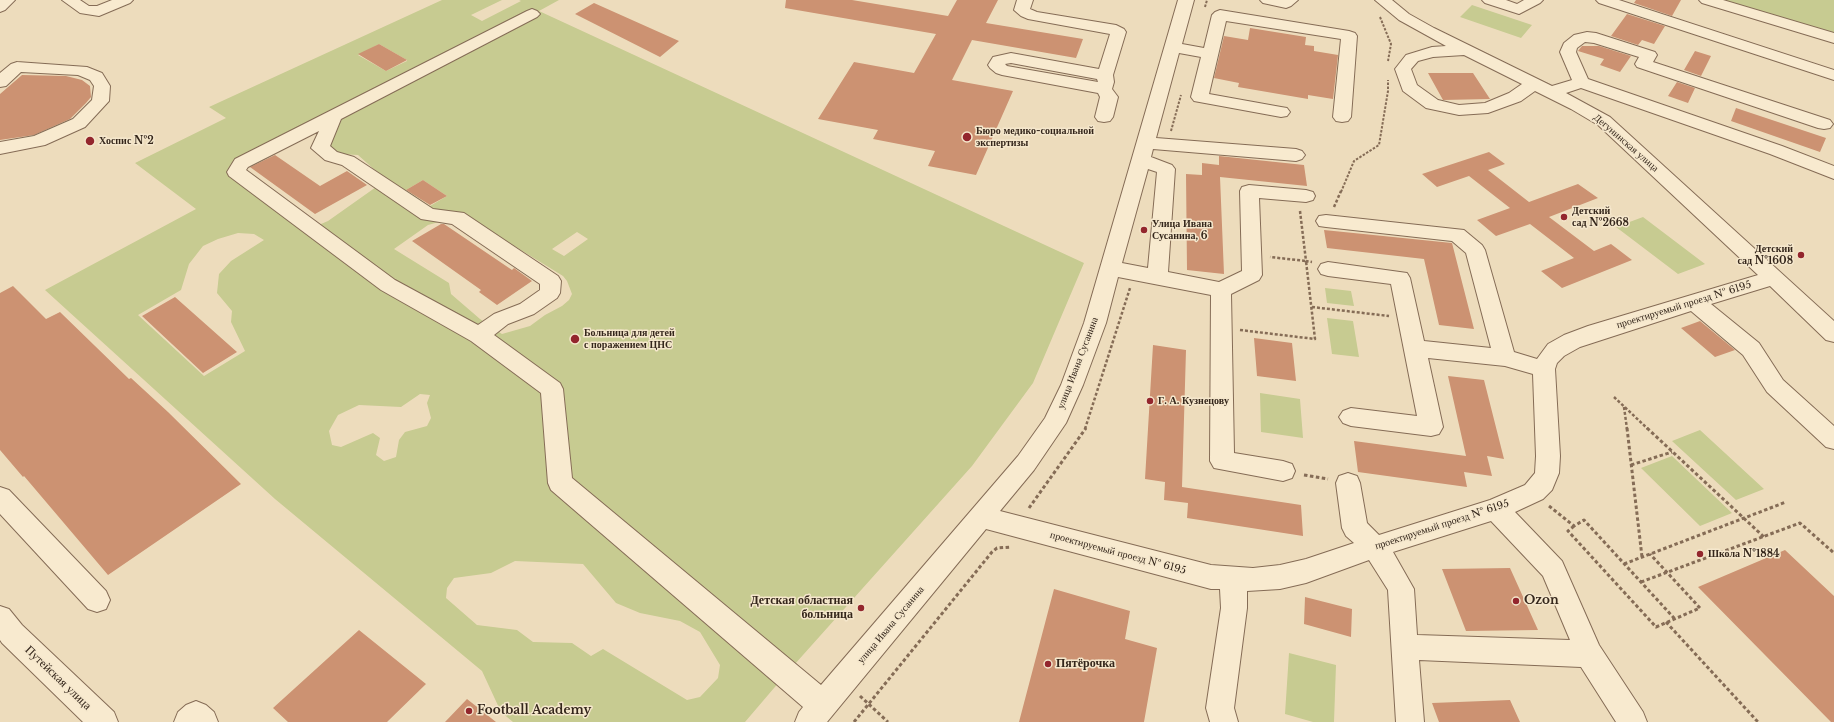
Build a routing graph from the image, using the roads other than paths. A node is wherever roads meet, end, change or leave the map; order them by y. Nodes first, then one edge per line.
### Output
1 (7, 0) edge
2 (70, 0) edge
3 (125, 0) edge
4 (1025, 0) edge
5 (1186, 0) edge
6 (1268, 0) edge
7 (1290, 0) edge
8 (1490, 0) edge
9 (1535, 0) edge
10 (1604, 0) edge
11 (1707, 0) edge
12 (0, 7) edge
13 (1381, 7) edge
14 (532, 14) dead end
15 (1834, 38) edge
16 (1173, 47) junction
17 (1466, 50) junction
18 (1210, 54) junction
19 (1029, 68) dead end
20 (1834, 75) edge
21 (0, 82) edge
22 (1104, 82) junction
23 (1581, 82) junction
24 (1534, 84) junction
25 (1551, 92) junction
26 (1281, 112) dead end
27 (334, 116) junction
28 (1104, 117) dead end
29 (1342, 117) dead end
30 (1824, 124) dead end
31 (0, 148) edge
32 (1144, 152) junction
33 (1296, 155) dead end
34 (1834, 174) edge
35 (1304, 205) dead end
36 (1327, 214) road end
37 (1111, 268) junction
38 (1328, 270) dead end
39 (1157, 278) junction
40 (1773, 278) junction
41 (1221, 290) junction
42 (1694, 302) junction
43 (1834, 334) edge
44 (479, 335) junction
45 (1415, 348) junction
46 (1506, 358) junction
47 (1544, 369) junction
48 (1351, 417) dead end
49 (1834, 440) edge
50 (1283, 470) road end
51 (1348, 483) road end
52 (3, 505) edge
53 (1496, 509) junction
54 (981, 517) junction
55 (1375, 547) junction
56 (1233, 580) junction
57 (97, 600) dead end
58 (6, 626) edge
59 (1404, 647) junction
60 (1590, 654) junction
61 (816, 714) edge
62 (104, 722) edge
63 (188, 722) edge
64 (204, 722) edge
65 (1224, 722) edge
66 (1410, 722) edge
67 (1633, 722) edge

1 - 12 street
2 - 3 street
4 - 22 street
5 - 16 street, улица Ивана Сусанина
6 - 7 street
8 - 9 street
10 - 20 street
11 - 15 street
13 - 17 street, Дегунинская улица
14 - 27 street
16 - 18 street
16 - 32 street, улица Ивана Сусанина
17 - 24 street, Дегунинская улица
17 - 24 street
18 - 26 street
18 - 29 street
19 - 22 street
21 - 31 street
22 - 28 street
23 - 25 street
23 - 30 street
23 - 34 street
24 - 25 street, Дегунинская улица
25 - 40 street, Дегунинская улица
27 - 44 street
27 - 44 street
32 - 33 street
32 - 37 street, улица Ивана Сусанина
32 - 39 street
35 - 41 street
36 - 46 street
37 - 39 street
37 - 54 street, улица Ивана Сусанина
38 - 45 street
39 - 41 street
40 - 42 street, проектируемый проезд № 6195
40 - 43 street, Дегунинская улица
41 - 50 street
42 - 47 street, проектируемый проезд № 6195
42 - 49 street
44 - 61 street
45 - 46 street
45 - 48 street
46 - 47 street
47 - 53 street, проектируемый проезд № 6195
51 - 55 street
52 - 57 street
53 - 55 street, проектируемый проезд № 6195
53 - 60 street
54 - 56 street, проектируемый проезд № 6195
54 - 61 street, улица Ивана Сусанина
55 - 56 street, проектируемый проезд № 6195
55 - 59 street
56 - 65 street
58 - 62 street, Путейская улица
59 - 60 street
59 - 66 street
60 - 67 street
63 - 64 street

